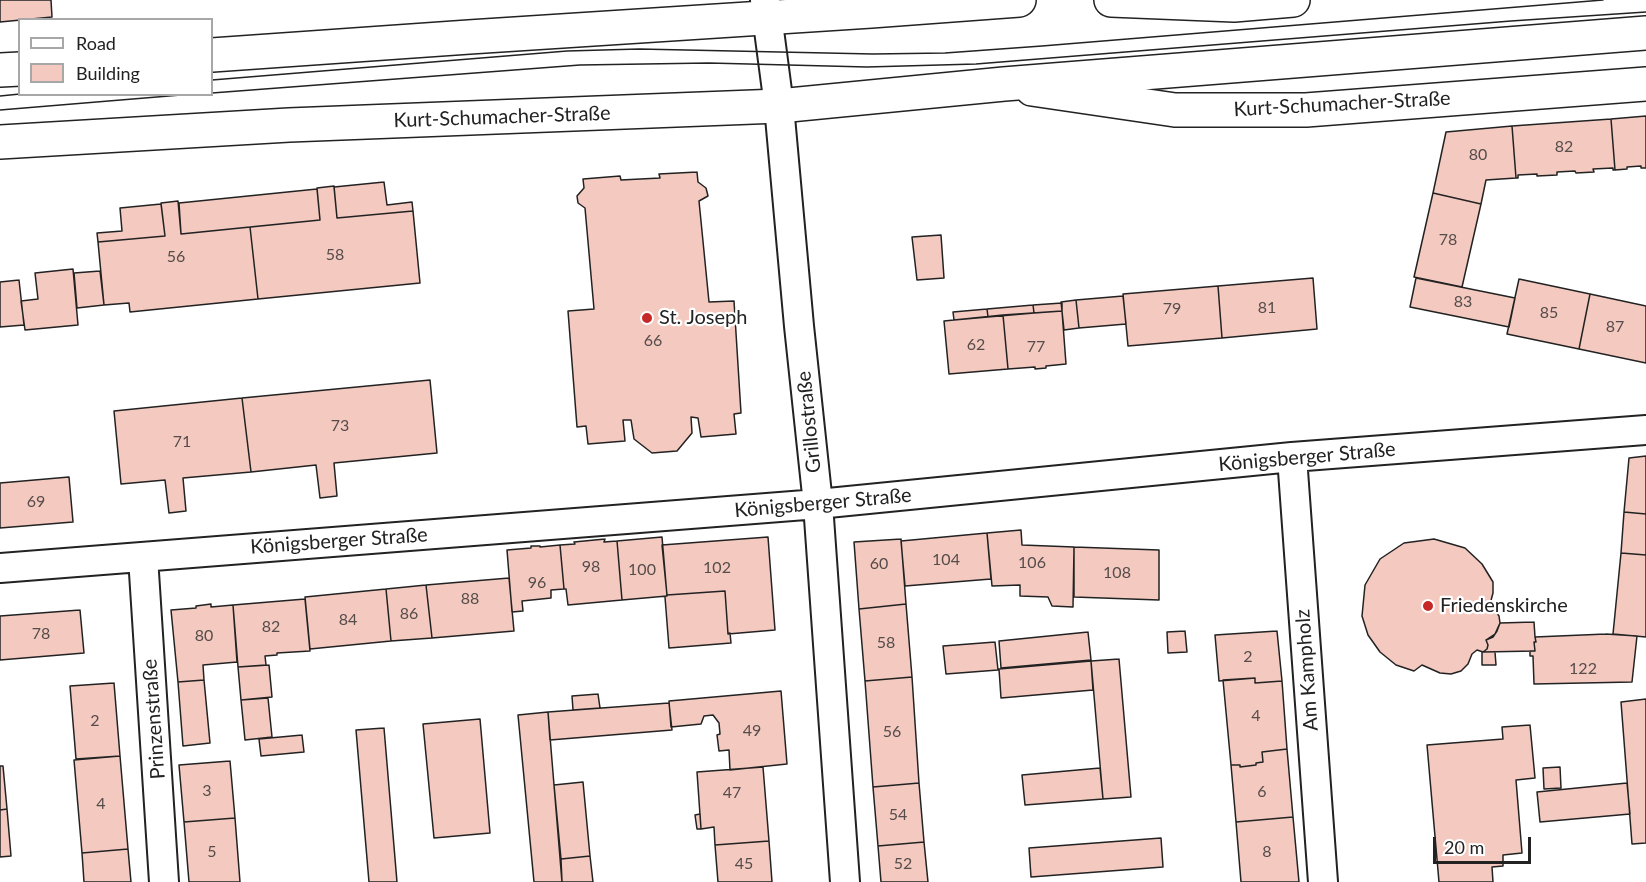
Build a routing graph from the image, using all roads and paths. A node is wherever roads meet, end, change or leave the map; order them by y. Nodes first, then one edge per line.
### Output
1 (1019, 0) edge
2 (1111, 0) edge
3 (1293, 0) edge
4 (766, 9) edge
5 (1646, 33) edge
6 (213, 55) edge
7 (18, 69) edge
8 (0, 70) edge
9 (1004, 84) junction
10 (1646, 84) edge
11 (779, 106) junction
12 (0, 142) edge
13 (1646, 430) edge
14 (1292, 457) junction
15 (818, 504) junction
16 (143, 557) junction
17 (0, 568) edge
18 (164, 882) edge
19 (845, 882) edge
20 (1323, 882) edge

1 - 4 main road
2 - 3 main road
4 - 6 main road
4 - 11 street, Grillostraße
5 - 9 main road, Kurt-Schumacher-Straße
7 - 8 main road
9 - 10 main road, Kurt-Schumacher-Straße
9 - 11 main road, Kurt-Schumacher-Straße
11 - 12 main road, Kurt-Schumacher-Straße
11 - 15 street, Grillostraße
13 - 14 street, Königsberger Straße
14 - 15 street, Königsberger Straße
14 - 20 street, Am Kampholz
15 - 16 street, Königsberger Straße
15 - 19 street, Grillostraße
16 - 17 street, Königsberger Straße
16 - 18 street, Prinzenstraße

